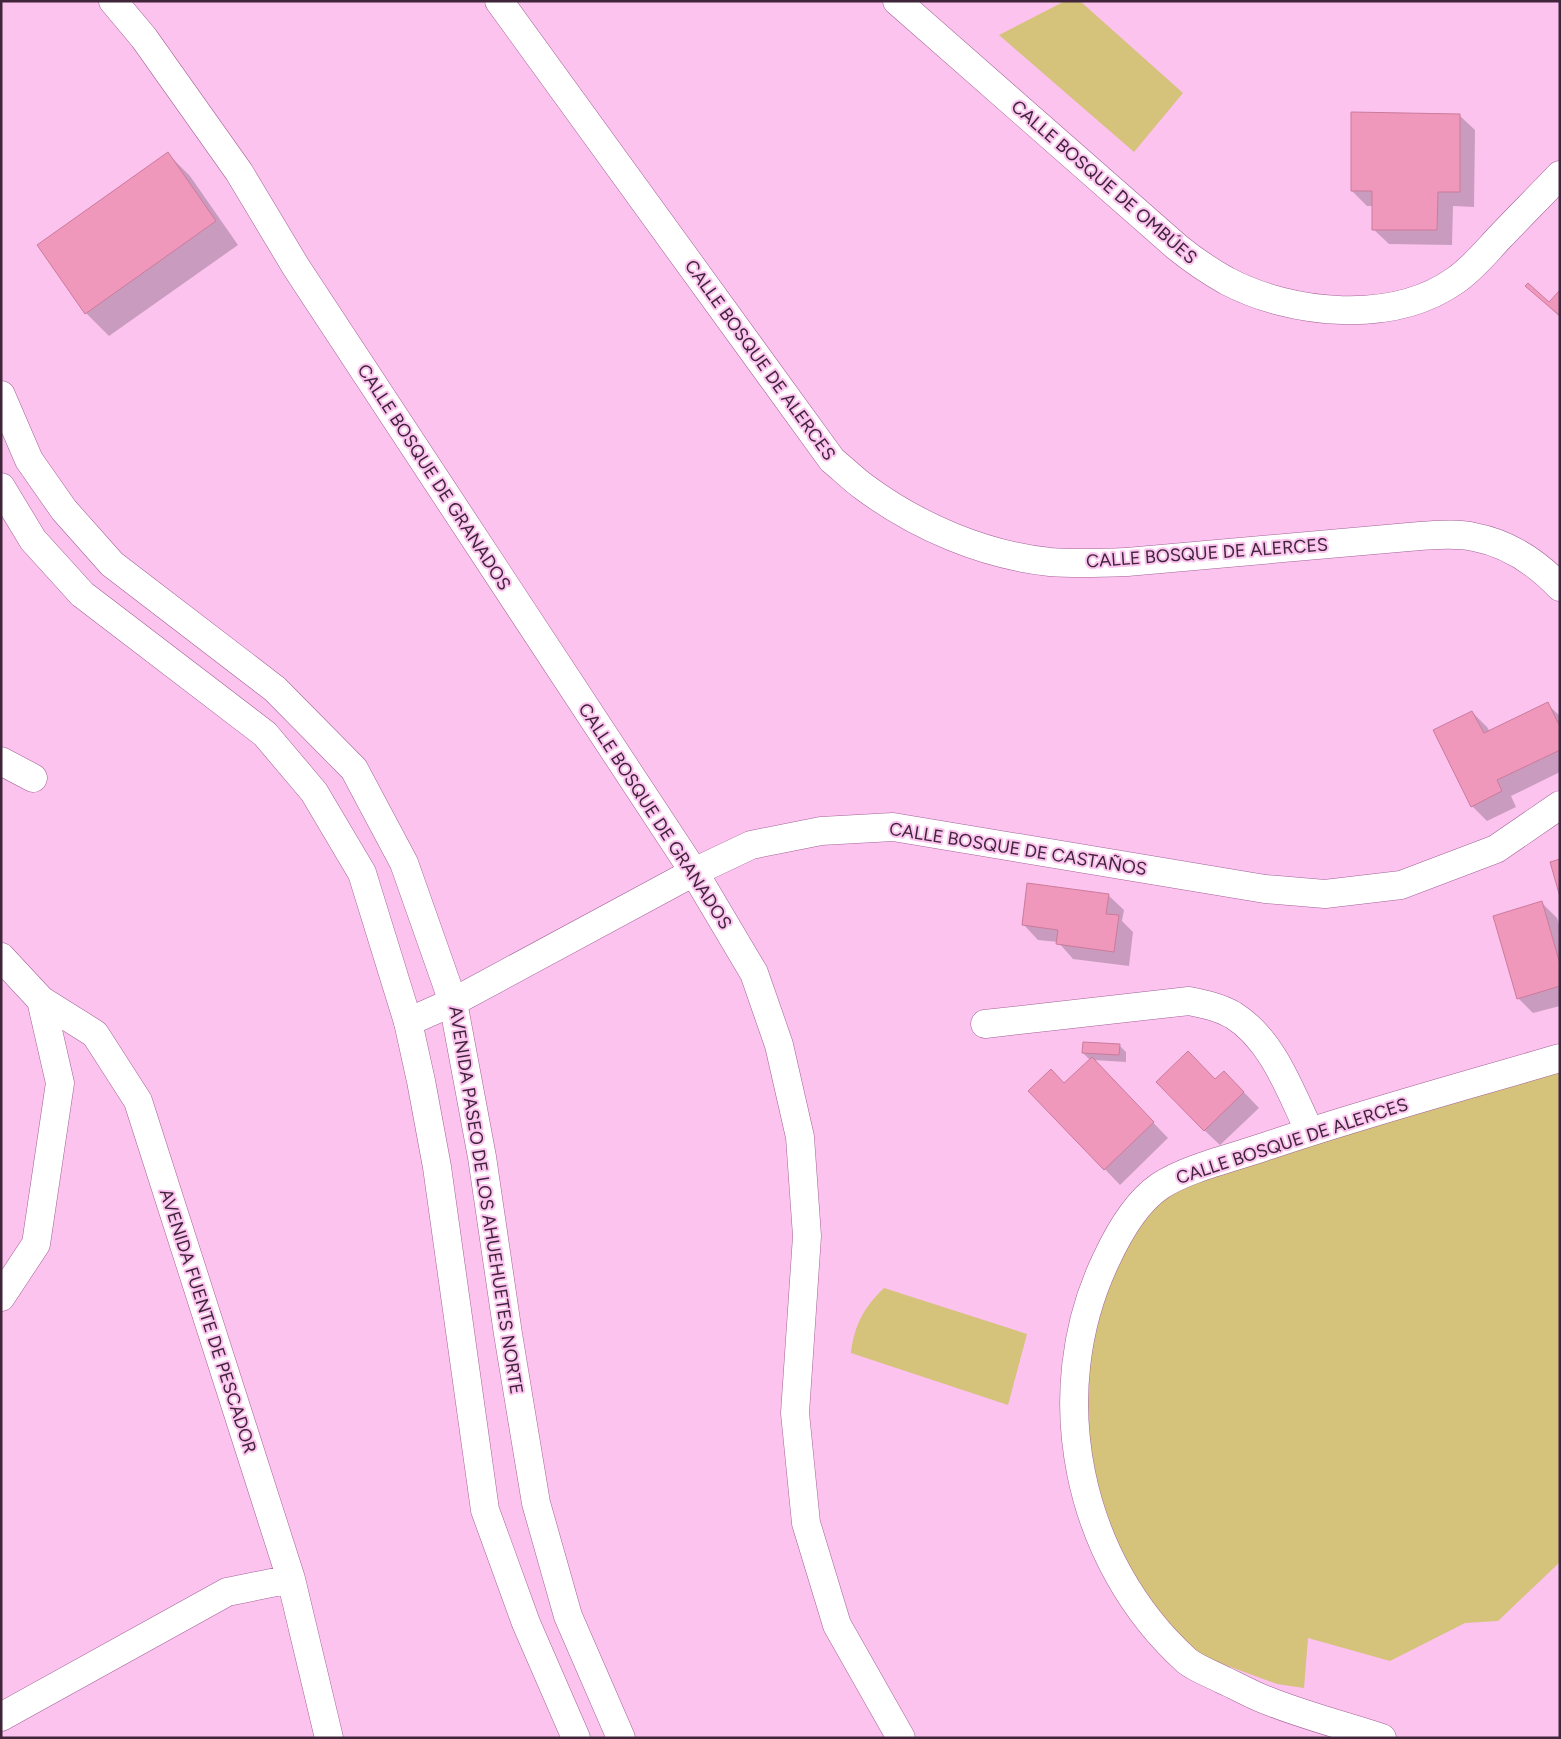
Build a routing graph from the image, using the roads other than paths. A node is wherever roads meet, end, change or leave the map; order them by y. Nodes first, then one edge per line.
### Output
1 (113, 1) edge
2 (499, 1) edge
3 (897, 1) edge
4 (1560, 175) edge
5 (1, 395) edge
6 (1, 488) edge
7 (1560, 587) edge
8 (1, 761) edge
9 (33, 778) dead end
10 (1560, 805) edge
11 (694, 872) junction
12 (1, 957) edge
13 (41, 1000) junction
14 (454, 1002) junction
15 (408, 1022) junction
16 (985, 1024) dead end
17 (1560, 1058) edge
18 (1310, 1132) junction
19 (1, 1297) edge
20 (291, 1579) junction
21 (1, 1717) edge
22 (329, 1738) edge
23 (576, 1738) edge
24 (620, 1738) edge
25 (901, 1738) edge
26 (1382, 1738) edge

1 - 11 street, CALLE BOSQUE DE GRANADOS
2 - 7 street, CALLE BOSQUE DE ALERCES
3 - 4 street, CALLE BOSQUE DE OMBÚES
5 - 14 street, AVENIDA PASEO DE LOS AHUEHUETES NORTE
6 - 15 street
8 - 9 street
10 - 11 street, CALLE BOSQUE DE CASTAÑOS
11 - 14 street, CALLE BOSQUE DE CASTAÑOS
11 - 25 street, CALLE BOSQUE DE GRANADOS
12 - 13 street, AVENIDA FUENTE DE PESCADOR
13 - 19 street
13 - 20 street, AVENIDA FUENTE DE PESCADOR
14 - 15 street, CALLE BOSQUE DE CASTAÑOS
14 - 24 street, AVENIDA PASEO DE LOS AHUEHUETES NORTE
15 - 23 street
16 - 18 street
17 - 18 street, CALLE BOSQUE DE ALERCES
18 - 26 street, CALLE BOSQUE DE ALERCES
20 - 21 street
20 - 22 street, AVENIDA FUENTE DE PESCADOR

